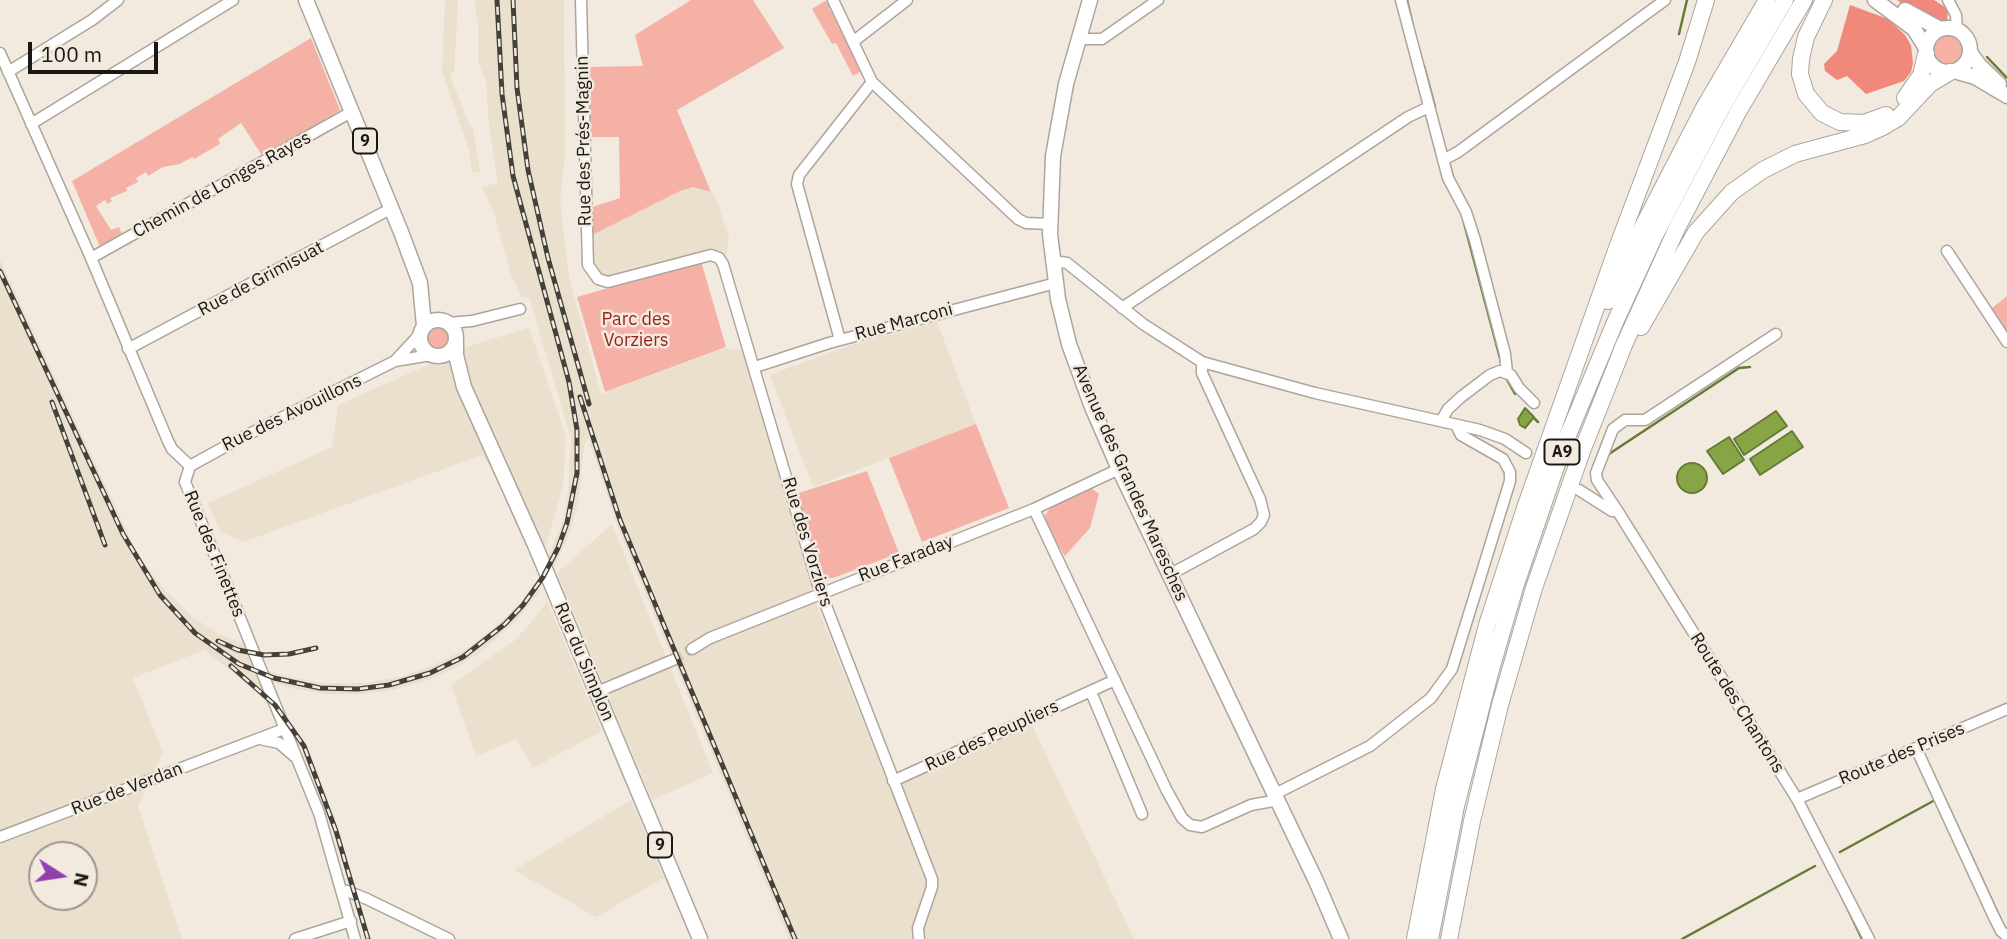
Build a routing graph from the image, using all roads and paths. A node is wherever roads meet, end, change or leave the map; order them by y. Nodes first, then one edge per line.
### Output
1 (118, 0) edge
2 (233, 0) edge
3 (306, 0) edge
4 (582, 0) edge
5 (832, 0) edge
6 (907, 0) edge
7 (1090, 0) edge
8 (1158, 0) edge
9 (1401, 0) edge
10 (1665, 0) edge
11 (1706, 0) edge
12 (1767, 0) edge
13 (1785, 0) edge
14 (1804, 0) edge
15 (1824, 0) edge
16 (1875, 0) edge
17 (1890, 0) edge
18 (1948, 0) edge
19 (1940, 29) junction
20 (1957, 30) junction
21 (1078, 39) junction
22 (854, 41) junction
23 (1926, 51) junction
24 (1970, 52) junction
25 (0, 53) edge
26 (1952, 71) junction
27 (8, 72) junction
28 (873, 82) junction
29 (2007, 94) edge
30 (1429, 107) junction
31 (353, 111) junction
32 (31, 124) junction
33 (1443, 160) junction
34 (392, 208) junction
35 (1050, 224) junction
36 (1947, 251) dead end
37 (91, 258) junction
38 (1053, 261) junction
39 (598, 279) joint
40 (420, 283) junction
41 (1056, 283) junction
42 (1122, 308) junction
43 (520, 309) dead end
44 (472, 321) junction
45 (447, 322) junction
46 (422, 330) junction
47 (1776, 334) dead end
48 (839, 340) junction
49 (456, 341) junction
50 (2007, 342) edge
51 (128, 349) junction
52 (434, 356) junction
53 (396, 361) junction
54 (1202, 362) junction
55 (755, 367) junction
56 (1507, 372) junction
57 (464, 387) junction
58 (1534, 403) dead end
59 (1441, 421) junction
60 (1456, 425) junction
61 (1582, 451) junction
62 (1526, 453) dead end
63 (190, 466) junction
64 (1119, 469) junction
65 (1579, 490) dead end
66 (1525, 508) junction
67 (1034, 509) junction
68 (1617, 510) junction
69 (1170, 575) junction
70 (821, 593) junction
71 (692, 649) tunnel mouth
72 (673, 660) tunnel mouth
73 (1115, 680) junction
74 (1091, 691) junction
75 (597, 692) junction
76 (2007, 709) edge
77 (285, 729) junction
78 (253, 740) junction
79 (1916, 748) junction
80 (297, 759) junction
81 (893, 781) junction
82 (1276, 797) junction
83 (1797, 799) junction
84 (1142, 814) dead end
85 (0, 837) edge
86 (342, 892) junction
87 (351, 921) junction
88 (2004, 935) edge
89 (295, 939) edge
90 (355, 939) edge
91 (449, 939) edge
92 (700, 939) edge
93 (919, 939) edge
94 (1341, 939) edge
95 (1415, 939) edge
96 (1430, 939) edge
97 (1449, 939) edge
98 (1869, 939) edge

1 - 27 street
2 - 32 street
3 - 31 main road, 9
4 - 39 street, Rue des Prés-Magnin
5 - 22 street
6 - 22 street
7 - 21 main road, Avenue des Grandes Maresches
8 - 21 street
9 - 30 street
10 - 33 street
11 - 66 highway
12 - 66 highway, A9
13 - 96 highway, A9
14 - 61 highway
15 - 23 highway
16 - 23 main road
17 - 19 main road
18 - 20 street
19 - 20 main road
19 - 23 main road
20 - 24 main road
21 - 35 main road, Avenue des Grandes Maresches
22 - 28 street
23 - 26 main road
24 - 26 main road
24 - 29 main road
25 - 27 street, Rue des Finettes
26 - 29 main road
26 - 61 highway
27 - 32 street, Rue des Finettes
28 - 35 street
28 - 48 street
30 - 33 street
30 - 42 street
31 - 34 main road, 9
31 - 37 street, Chemin de Longes Rayes
32 - 37 street, Rue des Finettes
33 - 56 street
34 - 40 main road, 9
34 - 51 street, Rue de Grimisuat
35 - 38 main road, Avenue des Grandes Maresches
36 - 50 street
37 - 51 street, Rue des Finettes
38 - 41 main road, Avenue des Grandes Maresches
38 - 42 street
39 - 55 street, Rue des Vorziers
40 - 45 main road, 9
40 - 46 main road, 9
41 - 48 street, Rue Marconi
41 - 64 main road, Avenue des Grandes Maresches
42 - 54 street
43 - 44 street
44 - 45 street
44 - 49 street
45 - 46 main road
45 - 49 main road, 9
46 - 52 main road, 9
46 - 53 street, Rue des Avouillons
47 - 68 street, Route des Chantons
48 - 55 street, Rue Marconi
49 - 52 main road
49 - 57 main road, Rue du Simplon / 9
51 - 63 street, Rue des Finettes
52 - 53 street, Rue des Avouillons
52 - 57 main road, Rue du Simplon / 9
53 - 63 street, Rue des Avouillons
54 - 59 street
54 - 69 street
55 - 70 street, Rue des Vorziers
56 - 58 street
56 - 59 street
57 - 75 main road, Rue du Simplon / 9
59 - 60 street
60 - 62 street
60 - 82 street
61 - 97 highway
63 - 77 street, Rue des Finettes
64 - 67 street, Rue Faraday
64 - 69 main road, Avenue des Grandes Maresches
65 - 68 street
66 - 95 highway, A9
67 - 70 street, Rue Faraday
67 - 73 street
68 - 83 street, Route des Chantons
69 - 82 main road, Avenue des Grandes Maresches
70 - 71 street, Rue Faraday
70 - 81 street, Rue des Vorziers
72 - 75 street
73 - 74 street, Rue des Peupliers
73 - 82 street
74 - 81 street, Rue des Peupliers
74 - 84 street
75 - 92 main road, Rue du Simplon / 9
76 - 79 street, Route des Prises
77 - 78 street, Rue de Verdan
77 - 80 street, Rue des Finettes
78 - 80 street
78 - 85 street, Rue de Verdan
79 - 83 street, Route des Prises
79 - 88 street
80 - 86 street, Rue des Finettes
81 - 93 street, Rue des Vorziers
82 - 94 main road, Avenue des Grandes Maresches
83 - 98 street, Route des Chantons
86 - 87 street, Rue des Finettes
86 - 91 street
87 - 89 street
87 - 90 street, Rue des Finettes

